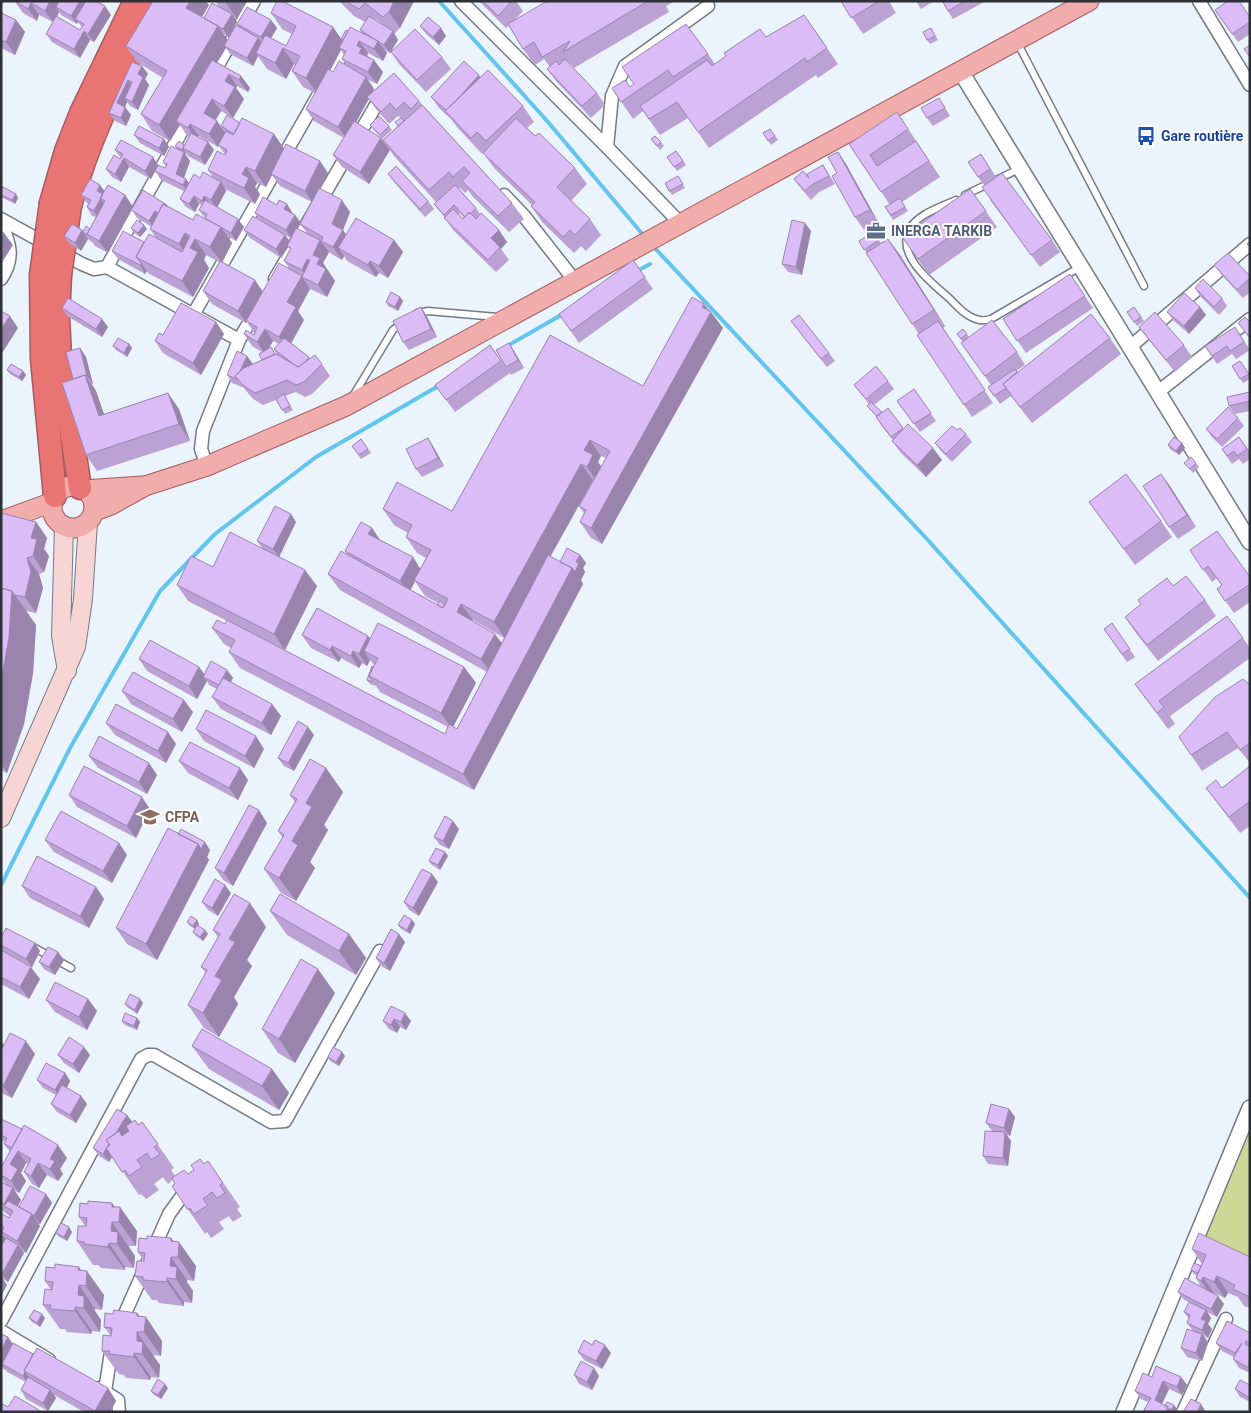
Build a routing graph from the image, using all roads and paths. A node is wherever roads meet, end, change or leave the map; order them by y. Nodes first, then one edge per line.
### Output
1 (135, 1) edge
2 (157, 1) edge
3 (254, 1) edge
4 (461, 1) edge
5 (1089, 1) edge
6 (1199, 1) edge
7 (708, 6) dead end
8 (310, 34) edge
9 (1017, 41) junction
10 (961, 72) junction
11 (392, 85) edge
12 (1250, 85) edge
13 (206, 87) edge
14 (196, 104) edge
15 (607, 146) junction
16 (1020, 168) junction
17 (497, 188) edge
18 (60, 205) junction
19 (1, 221) edge
20 (678, 226) junction
21 (1250, 244) edge
22 (107, 267) junction
23 (1081, 267) junction
24 (50, 275) junction
25 (1, 279) edge
26 (575, 281) junction
27 (1144, 286) dead end
28 (193, 315) junction
29 (508, 318) junction
30 (1250, 319) edge
31 (240, 340) junction
32 (1130, 347) junction
33 (1158, 392) junction
34 (346, 406) junction
35 (207, 466) junction
36 (145, 486) junction
37 (82, 489) junction
38 (54, 499) junction
39 (90, 517) junction
40 (7, 520) edge
41 (61, 524) junction
42 (1250, 542) edge
43 (67, 671) junction
44 (1, 818) edge
45 (28, 944) edge
46 (380, 951) edge
47 (71, 968) dead end
48 (1250, 1108) edge
49 (193, 1181) edge
50 (1226, 1319) edge
51 (1, 1321) edge
52 (1, 1331) edge
53 (63, 1368) edge
54 (88, 1382) edge
55 (105, 1391) junction
56 (119, 1412) edge
57 (1124, 1412) edge
58 (1183, 1412) edge

1 - 18 highway
2 - 18 highway
3 - 13 street
4 - 15 street
5 - 9 main road
6 - 12 street
7 - 15 street
8 - 28 street
9 - 10 main road
9 - 27 lane
10 - 16 street
10 - 20 main road
11 - 31 street
14 - 22 street
15 - 20 street
16 - 23 street
16 - 23 lane
17 - 26 street
18 - 24 highway, bridge
19 - 22 street
19 - 25 street
20 - 26 main road
21 - 32 street
22 - 28 street
23 - 32 street
24 - 37 highway
24 - 38 highway
26 - 29 main road
28 - 31 street
29 - 34 main road
29 - 34 lane
30 - 33 street
31 - 35 street
32 - 33 street
33 - 42 street
34 - 35 main road
35 - 36 main road
36 - 37 main road
36 - 39 main road
37 - 38 main road
37 - 39 main road
38 - 40 main road
38 - 41 main road
39 - 41 main road
39 - 43 main road
40 - 41 main road
41 - 43 main road
43 - 44 main road
45 - 47 lane
46 - 51 street
48 - 57 street
49 - 55 street
50 - 58 street
52 - 53 street
54 - 55 street
55 - 56 street

